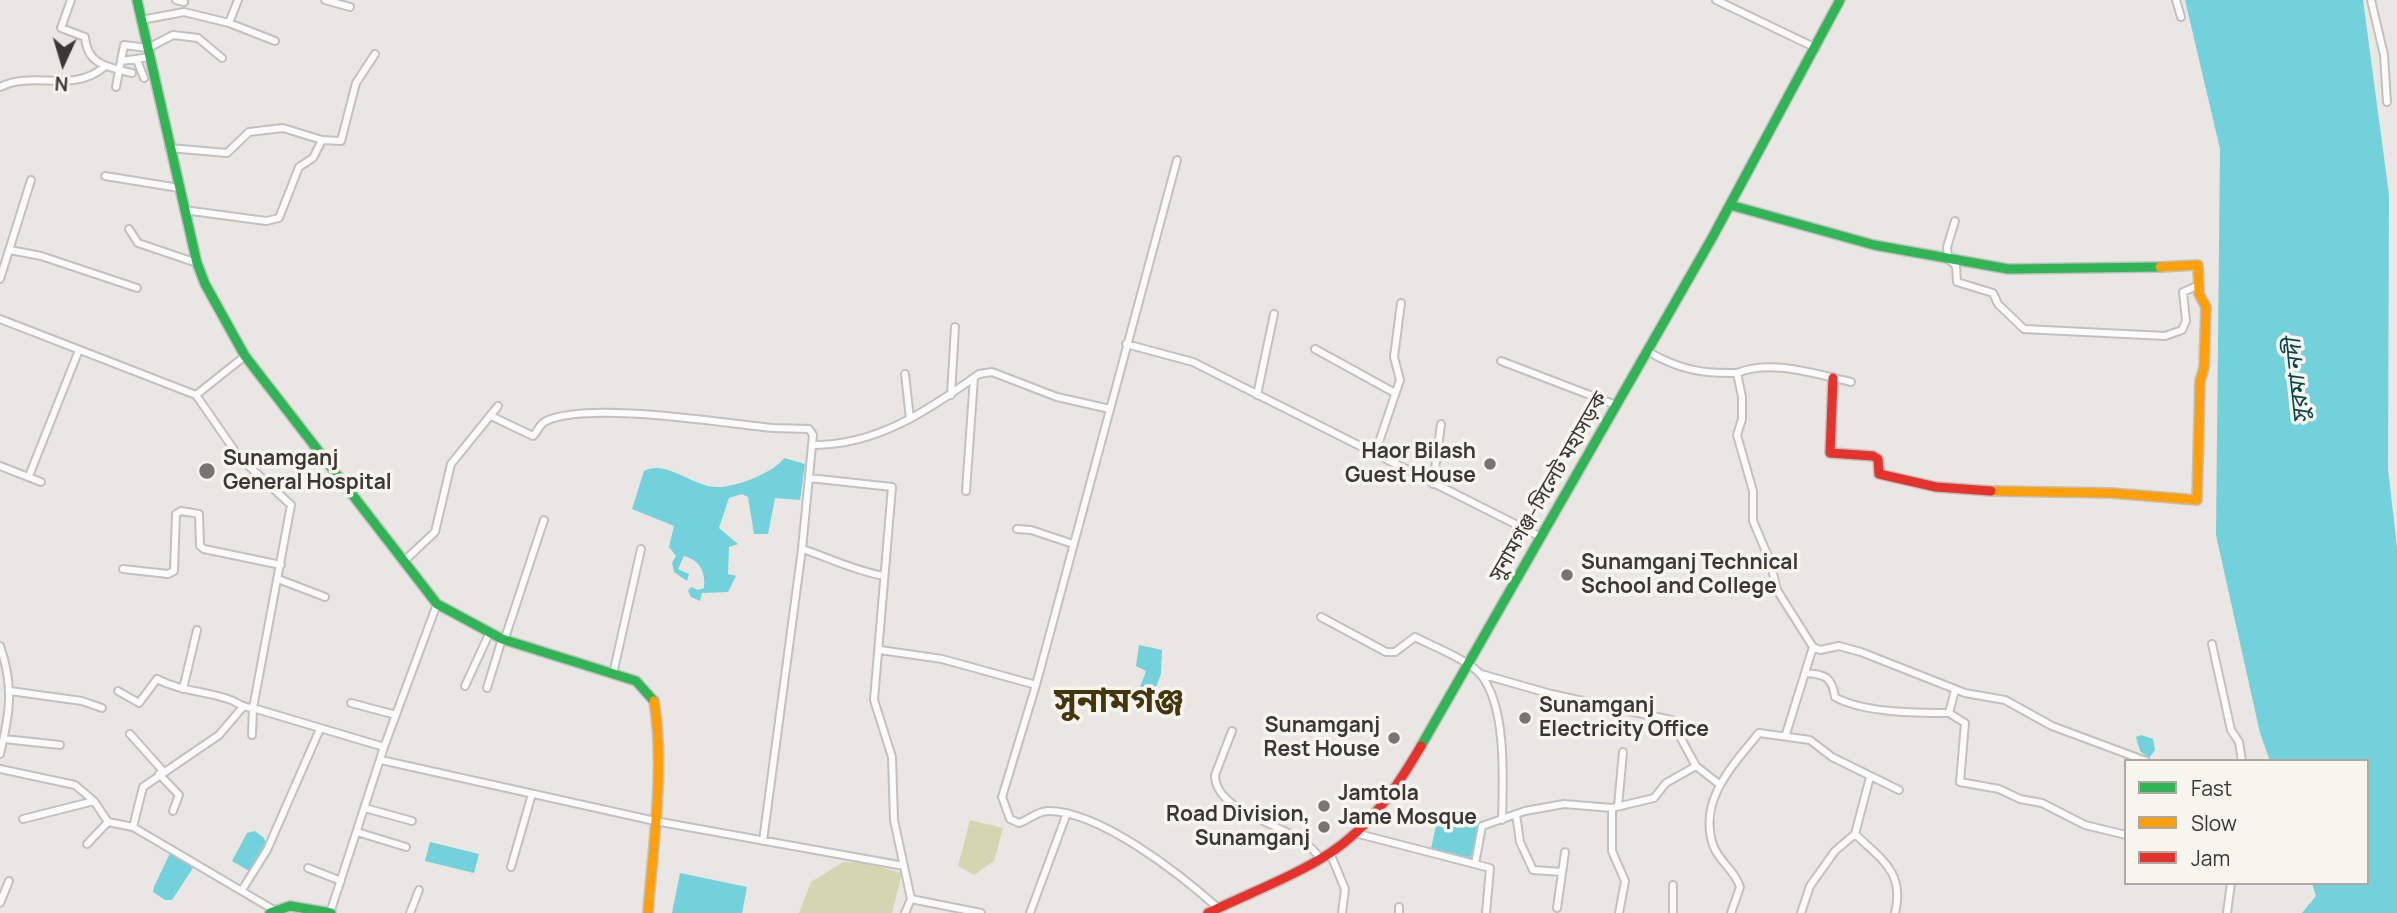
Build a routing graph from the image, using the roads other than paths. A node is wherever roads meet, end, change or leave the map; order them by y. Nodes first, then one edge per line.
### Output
1 (71, 0) edge
2 (137, 0) edge
3 (238, 0) edge
4 (324, 0) edge
5 (1716, 0) edge
6 (1840, 0) edge
7 (2176, 0) edge
8 (2371, 0) edge
9 (350, 7) dead end
10 (2181, 17) dead end
11 (141, 20) junction
12 (229, 23) junction
13 (275, 41) dead end
14 (1816, 48) junction
15 (375, 54) dead end
16 (149, 56) junction
17 (222, 58) dead end
18 (137, 60) junction
19 (121, 61) junction
20 (104, 66) junction
21 (119, 70) junction
22 (132, 73) dead end
23 (144, 78) dead end
24 (0, 87) edge
25 (116, 87) dead end
26 (2387, 102) dead end
27 (322, 140) junction
28 (169, 148) junction
29 (1177, 160) dead end
30 (105, 176) dead end
31 (30, 180) dead end
32 (179, 188) junction
33 (1730, 205) junction
34 (184, 210) junction
35 (1955, 221) dead end
36 (129, 229) dead end
37 (10, 250) junction
38 (1948, 260) junction
39 (197, 263) junction
40 (0, 279) edge
41 (2199, 285) junction
42 (137, 288) dead end
43 (1401, 303) dead end
44 (1274, 314) dead end
45 (0, 319) edge
46 (956, 327) dead end
47 (1126, 344) junction
48 (1315, 349) dead end
49 (79, 350) junction
50 (1646, 350) junction
51 (245, 356) junction
52 (1502, 360) dead end
53 (1737, 373) junction
54 (905, 374) dead end
55 (974, 378) junction
56 (1833, 378) junction
57 (1851, 382) dead end
58 (1395, 393) junction
59 (951, 395) junction
60 (1257, 395) junction
61 (196, 396) junction
62 (1616, 405) junction
63 (498, 406) dead end
64 (1110, 409) junction
65 (491, 416) junction
66 (911, 419) junction
67 (1441, 424) dead end
68 (813, 444) junction
69 (1375, 454) junction
70 (0, 466) edge
71 (29, 476) junction
72 (809, 478) junction
73 (41, 482) dead end
74 (1433, 484) junction
75 (966, 491) dead end
76 (544, 520) dead end
77 (1017, 529) dead end
78 (1541, 537) junction
79 (1073, 544) junction
80 (641, 549) dead end
81 (802, 549) junction
82 (403, 562) junction
83 (281, 565) junction
84 (123, 569) dead end
85 (884, 576) junction
86 (278, 579) junction
87 (324, 597) dead end
88 (437, 604) junction
89 (1321, 618) dead end
90 (197, 630) dead end
91 (489, 634) junction
92 (504, 638) junction
93 (2212, 644) dead end
94 (0, 646) edge
95 (1813, 647) junction
96 (880, 650) junction
97 (1467, 665) junction
98 (1805, 673) junction
99 (613, 674) junction
100 (1481, 674) junction
101 (466, 685) dead end
102 (1036, 685) junction
103 (487, 688) dead end
104 (183, 689) junction
105 (1955, 690) junction
106 (10, 691) junction
107 (118, 691) dead end
108 (351, 703) dead end
109 (102, 708) dead end
110 (242, 708) junction
111 (253, 708) junction
112 (1949, 713) junction
113 (396, 715) junction
114 (320, 729) junction
115 (1233, 731) dead end
116 (130, 734) dead end
117 (1786, 734) junction
118 (252, 735) dead end
119 (4, 739) junction
120 (60, 745) dead end
121 (384, 747) junction
122 (1623, 752) dead end
123 (0, 754) edge
124 (2141, 759) edge
125 (2242, 759) edge
126 (381, 760) junction
127 (1696, 766) junction
128 (0, 769) edge
129 (161, 773) junction
130 (1870, 777) junction
131 (1719, 784) junction
132 (1899, 790) dead end
133 (532, 794) junction
134 (94, 801) junction
135 (1615, 807) junction
136 (365, 808) junction
137 (173, 811) dead end
138 (1067, 813) junction
139 (1517, 814) junction
140 (23, 819) dead end
141 (1502, 820) junction
142 (412, 821) dead end
143 (655, 821) junction
144 (108, 822) junction
145 (133, 827) junction
146 (357, 832) junction
147 (1355, 833) junction
148 (1854, 834) junction
149 (2124, 835) edge
150 (763, 841) junction
151 (87, 844) dead end
152 (406, 847) dead end
153 (1330, 852) junction
154 (1565, 852) dead end
155 (1320, 859) junction
156 (1475, 864) junction
157 (904, 866) junction
158 (511, 867) dead end
159 (309, 868) dead end
160 (1562, 872) junction
161 (9, 881) dead end
162 (341, 881) junction
163 (1673, 885) dead end
164 (2231, 885) edge
165 (242, 890) junction
166 (419, 890) dead end
167 (911, 899) junction
168 (0, 903) edge
169 (1219, 908) junction
170 (1557, 908) dead end
171 (272, 911) edge
172 (330, 913) edge
173 (411, 913) edge
174 (648, 913) edge
175 (905, 913) edge
176 (981, 913) edge
177 (1030, 913) edge
178 (1208, 913) edge
179 (1342, 913) edge
180 (1486, 913) edge
181 (1619, 913) edge
182 (1673, 913) edge
183 (1731, 913) edge
184 (1801, 913) edge
185 (1895, 913) edge
186 (2227, 913) edge

1 - 20 street
2 - 11 street
3 - 12 street
4 - 9 street
5 - 14 street
6 - 14 street, সুনামগঞ্জ-সিলেট মহাসড়ক
7 - 10 street
8 - 26 street
11 - 12 street
11 - 16 street
12 - 13 street
14 - 33 street, সুনামগঞ্জ-সিলেট মহাসড়ক
15 - 27 street
16 - 17 street
16 - 18 street
16 - 19 street
16 - 28 street
18 - 19 street
18 - 23 street
19 - 21 street
20 - 21 street
20 - 24 street
21 - 22 street
21 - 25 street
27 - 28 street
27 - 34 street
28 - 32 street
29 - 47 street
30 - 32 street
31 - 37 street
32 - 34 street
33 - 38 street
33 - 50 street, সুনামগঞ্জ-সিলেট মহাসড়ক
34 - 39 street
35 - 38 street
36 - 39 street
37 - 40 street
37 - 42 street
38 - 41 street
38 - 41 street
39 - 51 street
41 - 56 street
43 - 58 street
44 - 60 street
45 - 49 street
46 - 59 street
47 - 60 street
47 - 64 street
48 - 58 street
49 - 61 street
49 - 71 street
50 - 53 street
50 - 62 street, সুনামগঞ্জ-সিলেট মহাসড়ক
51 - 61 street
51 - 82 street
52 - 62 street
53 - 56 street
53 - 95 street
54 - 66 street
55 - 59 street
55 - 64 street
55 - 75 street
56 - 57 street
58 - 69 street
59 - 66 street
60 - 69 street
61 - 83 street
62 - 78 street, সুনামগঞ্জ-সিলেট মহাসড়ক
63 - 65 street
64 - 79 street
65 - 68 street
65 - 82 street
66 - 68 street
67 - 74 street
68 - 72 street
69 - 74 street
70 - 71 street
71 - 73 street
72 - 81 street
72 - 85 street
74 - 78 street
76 - 92 street
77 - 79 street
78 - 97 street, সুনামগঞ্জ-সিলেট মহাসড়ক
79 - 102 street
80 - 99 street
81 - 85 street
81 - 150 street
82 - 88 street
83 - 84 street
83 - 86 street
85 - 96 street
86 - 87 street
86 - 111 street
88 - 91 street
88 - 113 street
89 - 97 street
90 - 104 street
91 - 92 street
91 - 101 street
92 - 99 street
92 - 103 street
93 - 125 street
94 - 106 street
95 - 98 street
95 - 105 street
96 - 102 street
96 - 157 street
97 - 100 street
97 - 147 street, সুনামগঞ্জ-সিলেট মহাসড়ক
98 - 112 street
98 - 117 street
99 - 143 street
100 - 127 street
100 - 141 street
102 - 138 street
104 - 107 street
104 - 110 street
105 - 112 street
105 - 124 street
106 - 109 street
106 - 119 street
108 - 113 street
110 - 111 street
110 - 129 street
111 - 114 street
111 - 118 street
112 - 149 street
113 - 121 street
114 - 121 street
114 - 165 street
115 - 155 street
116 - 129 street
117 - 130 street
117 - 131 street
119 - 120 street
119 - 123 street
121 - 126 street
122 - 135 street
126 - 133 street
126 - 136 street
127 - 131 street
127 - 135 street
128 - 134 street
129 - 137 street
129 - 145 street
130 - 132 street
130 - 148 street
131 - 183 street
133 - 143 street
133 - 158 street
134 - 140 street
134 - 144 street
135 - 139 street
135 - 181 street
136 - 142 street
136 - 146 street
138 - 169 street
138 - 177 street
139 - 141 street
139 - 160 street
141 - 156 street
143 - 150 street
143 - 174 street
144 - 145 street
144 - 151 street
145 - 165 street
146 - 152 street
146 - 162 street
147 - 153 street, সুনামগঞ্জ-সিলেট মহাসড়ক
147 - 156 street
148 - 184 street
148 - 185 street
150 - 157 street
153 - 155 street, সুনামগঞ্জ-সিলেট মহাসড়ক
153 - 179 street
154 - 160 street
155 - 169 street, সুনামগঞ্জ-সিলেট মহাসড়ক
156 - 180 street
157 - 167 street
159 - 162 street
160 - 170 street
161 - 168 street
162 - 172 street
163 - 182 street
164 - 186 street
165 - 171 street
166 - 173 street
167 - 175 street
167 - 176 street
169 - 178 street, সুনামগঞ্জ-সিলেট মহাসড়ক
171 - 172 street

